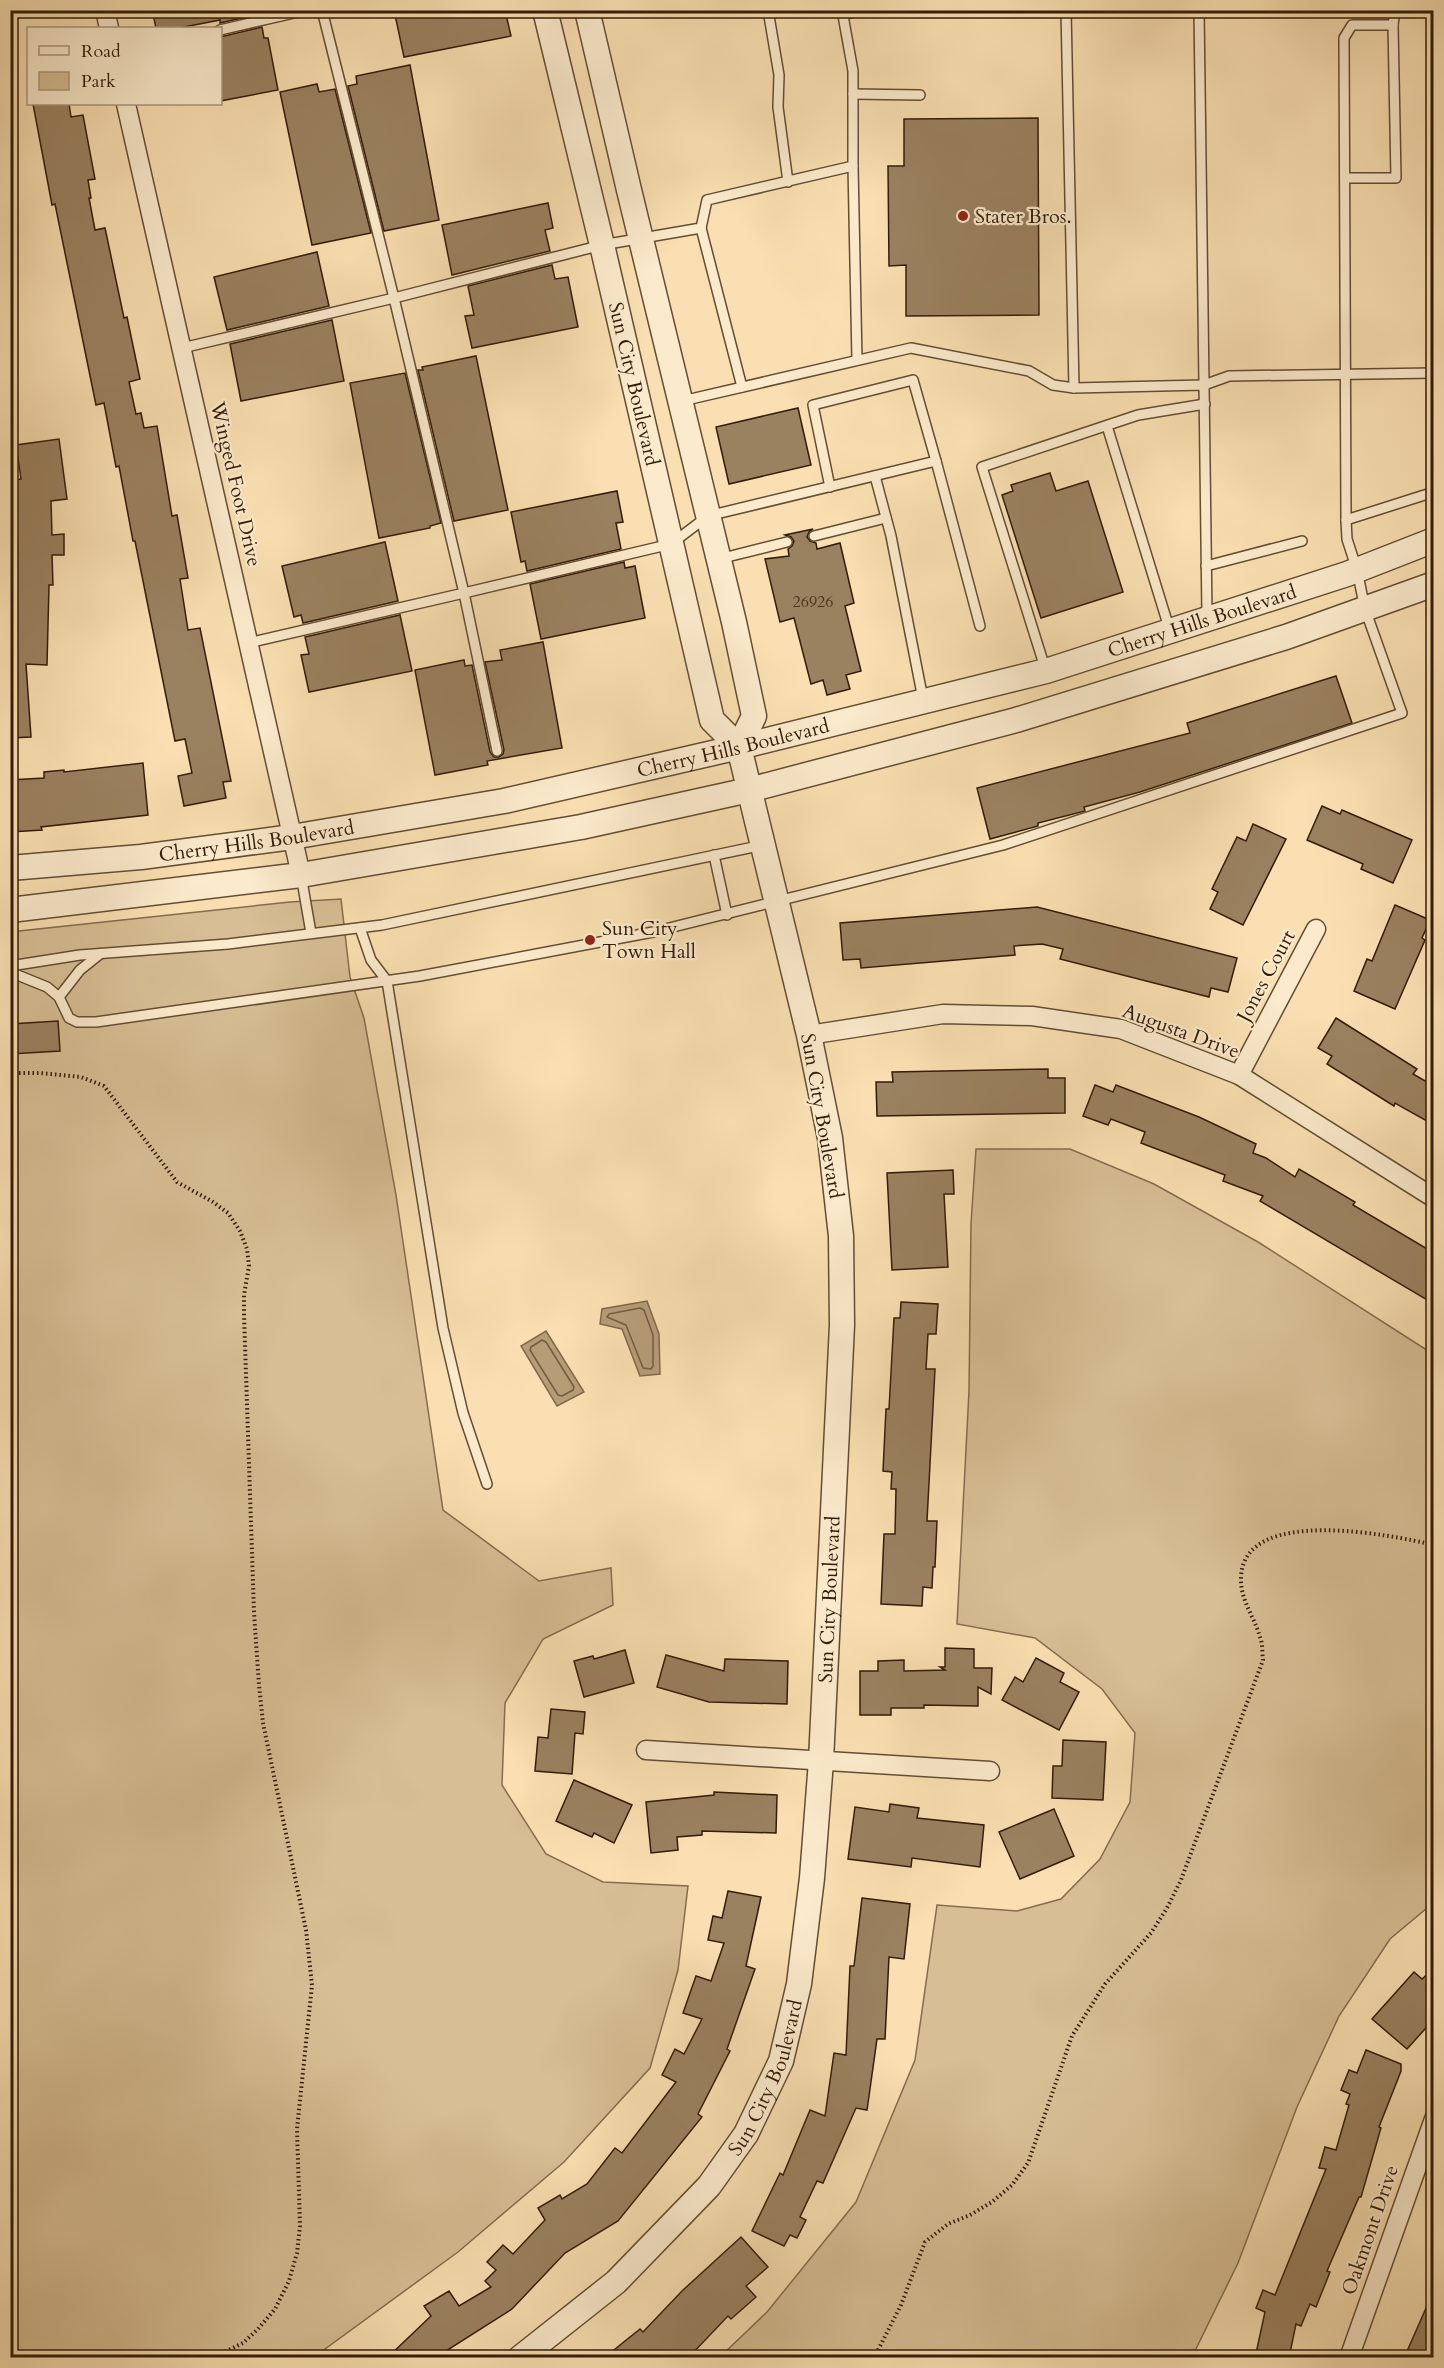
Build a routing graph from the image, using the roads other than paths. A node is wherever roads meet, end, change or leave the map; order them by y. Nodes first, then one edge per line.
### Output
1 (105, 10) edge
2 (307, 10) edge
3 (322, 10) edge
4 (545, 10) edge
5 (587, 10) edge
6 (768, 10) edge
7 (860, 10) edge
8 (1066, 10) edge
9 (1199, 10) edge
10 (1395, 10) edge
11 (842, 13) edge
12 (1394, 25) junction
13 (109, 27) edge
14 (222, 30) edge
15 (853, 94) junction
16 (920, 95) dead end
17 (126, 105) edge
18 (853, 166) junction
19 (1345, 178) junction
20 (788, 182) junction
21 (701, 228) junction
22 (640, 238) junction
23 (602, 245) junction
24 (394, 298) junction
25 (182, 348) junction
26 (858, 360) junction
27 (1434, 373) edge
28 (1345, 374) junction
29 (1204, 385) junction
30 (742, 387) junction
31 (1074, 388) junction
32 (680, 401) junction
33 (1205, 404) junction
34 (1107, 426) junction
35 (936, 461) junction
36 (875, 476) junction
37 (830, 487) junction
38 (1434, 492) edge
39 (708, 516) junction
40 (886, 518) junction
41 (1346, 520) junction
42 (814, 536) dead end
43 (1434, 540) edge
44 (1302, 541) dead end
45 (787, 542) dead end
46 (671, 544) junction
47 (719, 560) junction
48 (1206, 566) junction
49 (1357, 570) junction
50 (1434, 584) edge
51 (464, 593) junction
52 (1365, 609) junction
53 (1207, 619) junction
54 (980, 626) dead end
55 (1170, 631) junction
56 (248, 642) junction
57 (1046, 671) junction
58 (923, 701) junction
59 (739, 747) junction
60 (497, 751) dead end
61 (749, 790) junction
62 (292, 837) junction
63 (763, 845) junction
64 (714, 855) junction
65 (10, 868) edge
66 (301, 875) junction
67 (777, 902) junction
68 (10, 910) edge
69 (727, 915) junction
70 (360, 928) junction
71 (1316, 929) dead end
72 (311, 933) junction
73 (100, 954) junction
74 (10, 966) edge
75 (10, 972) edge
76 (387, 981) junction
77 (59, 997) junction
78 (809, 1035) junction
79 (1239, 1075) junction
80 (1434, 1198) edge
81 (487, 1484) dead end
82 (645, 1750) dead end
83 (821, 1761) junction
84 (990, 1771) dead end
85 (1434, 2119) edge
86 (520, 2358) edge
87 (1349, 2358) edge

1 - 13 street
2 - 14 lane
3 - 24 lane
4 - 23 street, Sun City Boulevard
5 - 22 street, Sun City Boulevard
6 - 20 lane
7 - 11 lane
8 - 31 lane
9 - 29 lane
10 - 12 lane
11 - 15 lane
12 - 19 lane
12 - 19 lane
15 - 16 lane
15 - 18 lane
17 - 25 street, Winged Foot Drive
18 - 20 lane
18 - 26 lane
19 - 28 lane
20 - 21 lane
21 - 22 lane
21 - 30 lane
22 - 23 lane
22 - 32 street, Sun City Boulevard
23 - 24 lane
23 - 46 street, Sun City Boulevard
24 - 25 lane
24 - 51 lane
25 - 56 street, Winged Foot Drive
26 - 30 lane
26 - 31 lane
27 - 28 lane
28 - 29 lane
28 - 41 lane
29 - 31 lane
29 - 33 lane
30 - 32 lane
32 - 39 street, Sun City Boulevard
33 - 34 lane
33 - 48 lane
34 - 55 lane
34 - 57 lane
35 - 36 lane
35 - 37 lane
35 - 54 lane
36 - 37 lane
36 - 40 lane
37 - 39 lane
38 - 41 lane
39 - 46 lane
39 - 47 street, Sun City Boulevard
40 - 42 lane
40 - 58 lane
41 - 49 lane
43 - 49 street, Cherry Hills Boulevard
44 - 48 lane
45 - 47 lane
46 - 51 lane
46 - 59 street, Sun City Boulevard
47 - 59 street, Sun City Boulevard
48 - 53 lane
49 - 52 lane
49 - 53 street, Cherry Hills Boulevard
50 - 52 street, Cherry Hills Boulevard
51 - 56 lane
51 - 60 lane
52 - 61 street, Cherry Hills Boulevard
52 - 67 lane
53 - 55 street, Cherry Hills Boulevard
55 - 57 street, Cherry Hills Boulevard
56 - 62 street, Winged Foot Drive
57 - 58 street, Cherry Hills Boulevard
58 - 59 street, Cherry Hills Boulevard
59 - 61 street, Sun City Boulevard
59 - 62 street, Cherry Hills Boulevard
61 - 63 street, Sun City Boulevard
61 - 66 street, Cherry Hills Boulevard
62 - 65 street, Cherry Hills Boulevard
62 - 66 street, Winged Foot Drive
63 - 64 lane
63 - 67 street, Sun City Boulevard
64 - 69 lane
64 - 70 lane
66 - 68 street, Cherry Hills Boulevard
66 - 72 lane
67 - 69 lane
67 - 78 street, Sun City Boulevard
69 - 76 lane
70 - 72 lane
70 - 76 lane
71 - 79 street, Jones Court
72 - 73 lane
73 - 74 lane
73 - 77 lane
75 - 77 lane
76 - 77 lane
76 - 81 lane
78 - 79 street, Augusta Drive
78 - 83 street, Sun City Boulevard
79 - 80 street, Augusta Drive
82 - 83 street
83 - 84 street
83 - 86 street, Sun City Boulevard
85 - 87 street, Oakmont Drive

